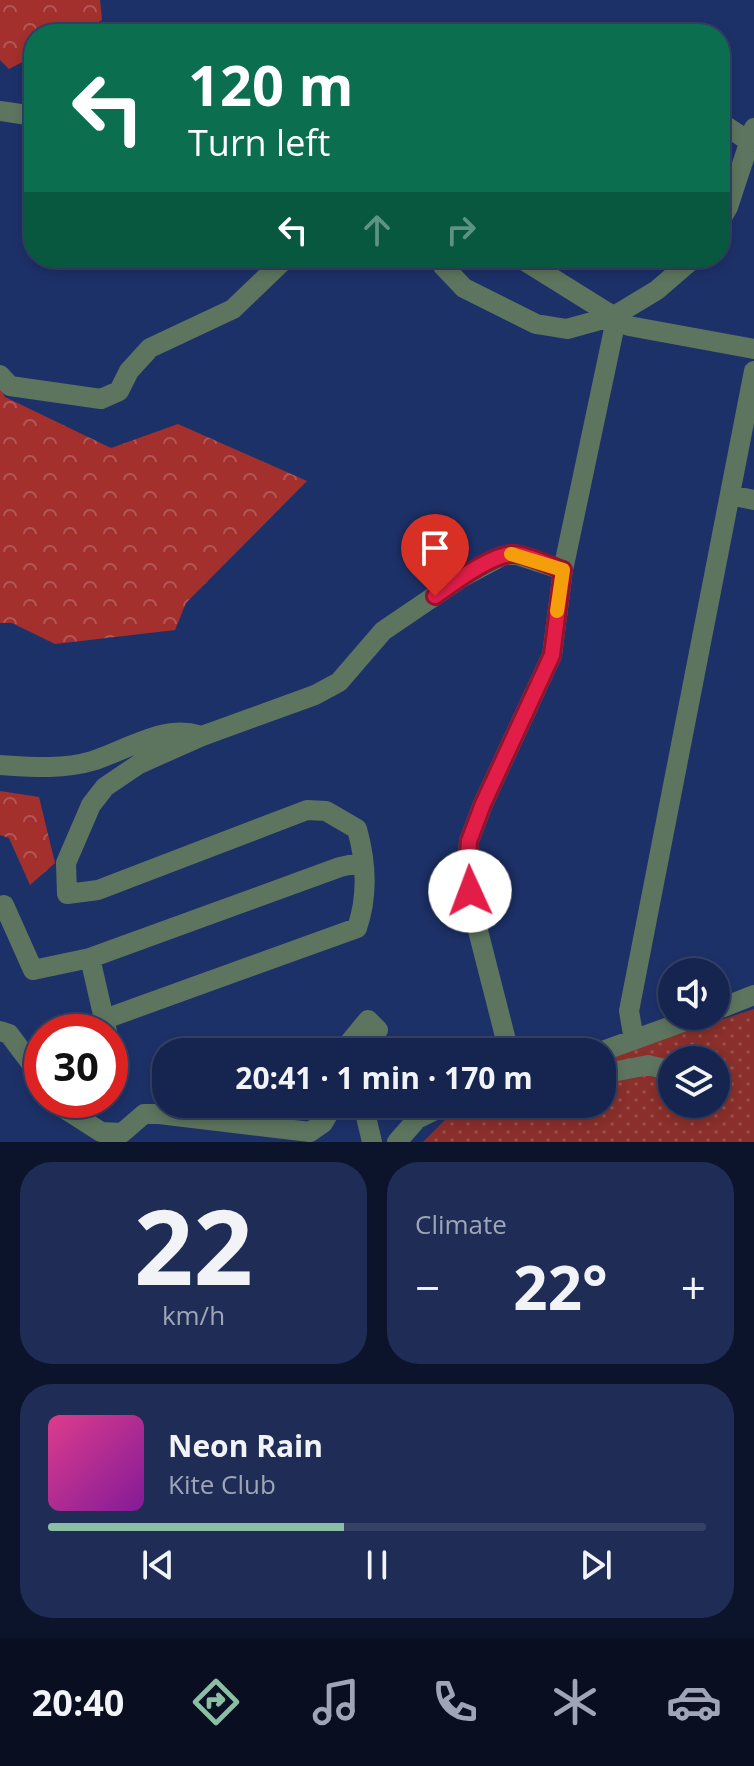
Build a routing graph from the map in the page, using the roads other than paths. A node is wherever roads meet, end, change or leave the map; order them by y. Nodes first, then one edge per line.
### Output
1 (0, 111) edge
2 (24, 115) edge
3 (730, 126) edge
4 (752, 135) edge
5 (730, 201) edge
6 (276, 268) edge
7 (448, 268) edge
8 (546, 268) edge
9 (682, 268) edge
10 (614, 316) junction
11 (754, 349) edge
12 (754, 371) edge
13 (0, 375) edge
14 (730, 495) junction
15 (754, 500) edge
16 (563, 570) junction
17 (202, 736) junction
18 (0, 765) edge
19 (363, 862) junction
20 (4, 905) dead end
21 (90, 958) junction
22 (754, 995) edge
23 (730, 1004) edge
24 (103, 1014) edge
25 (128, 1017) edge
26 (661, 1030) edge
27 (0, 1031) edge
28 (353, 1038) edge
29 (373, 1038) edge
30 (505, 1038) edge
31 (634, 1040) junction
32 (616, 1046) edge
33 (24, 1054) edge
34 (658, 1068) edge
35 (616, 1071) edge
36 (152, 1114) edge
37 (83, 1118) edge
38 (193, 1118) edge
39 (326, 1118) edge
40 (366, 1118) edge
41 (419, 1118) edge
42 (372, 1142) edge
43 (397, 1142) edge

1 - 2 street
3 - 4 street
4 - 5 street
6 - 13 street
7 - 10 street
8 - 10 street
9 - 10 street
10 - 11 street
10 - 16 street
12 - 14 street
14 - 15 street
14 - 31 street
16 - 17 street
16 - 30 street
17 - 18 street
17 - 19 street
19 - 21 street
19 - 25 street
20 - 21 street
21 - 24 street
22 - 23 street
26 - 31 street
27 - 33 street
28 - 29 street
31 - 32 street
34 - 35 street
36 - 37 street
38 - 39 street
40 - 42 street
41 - 43 street

